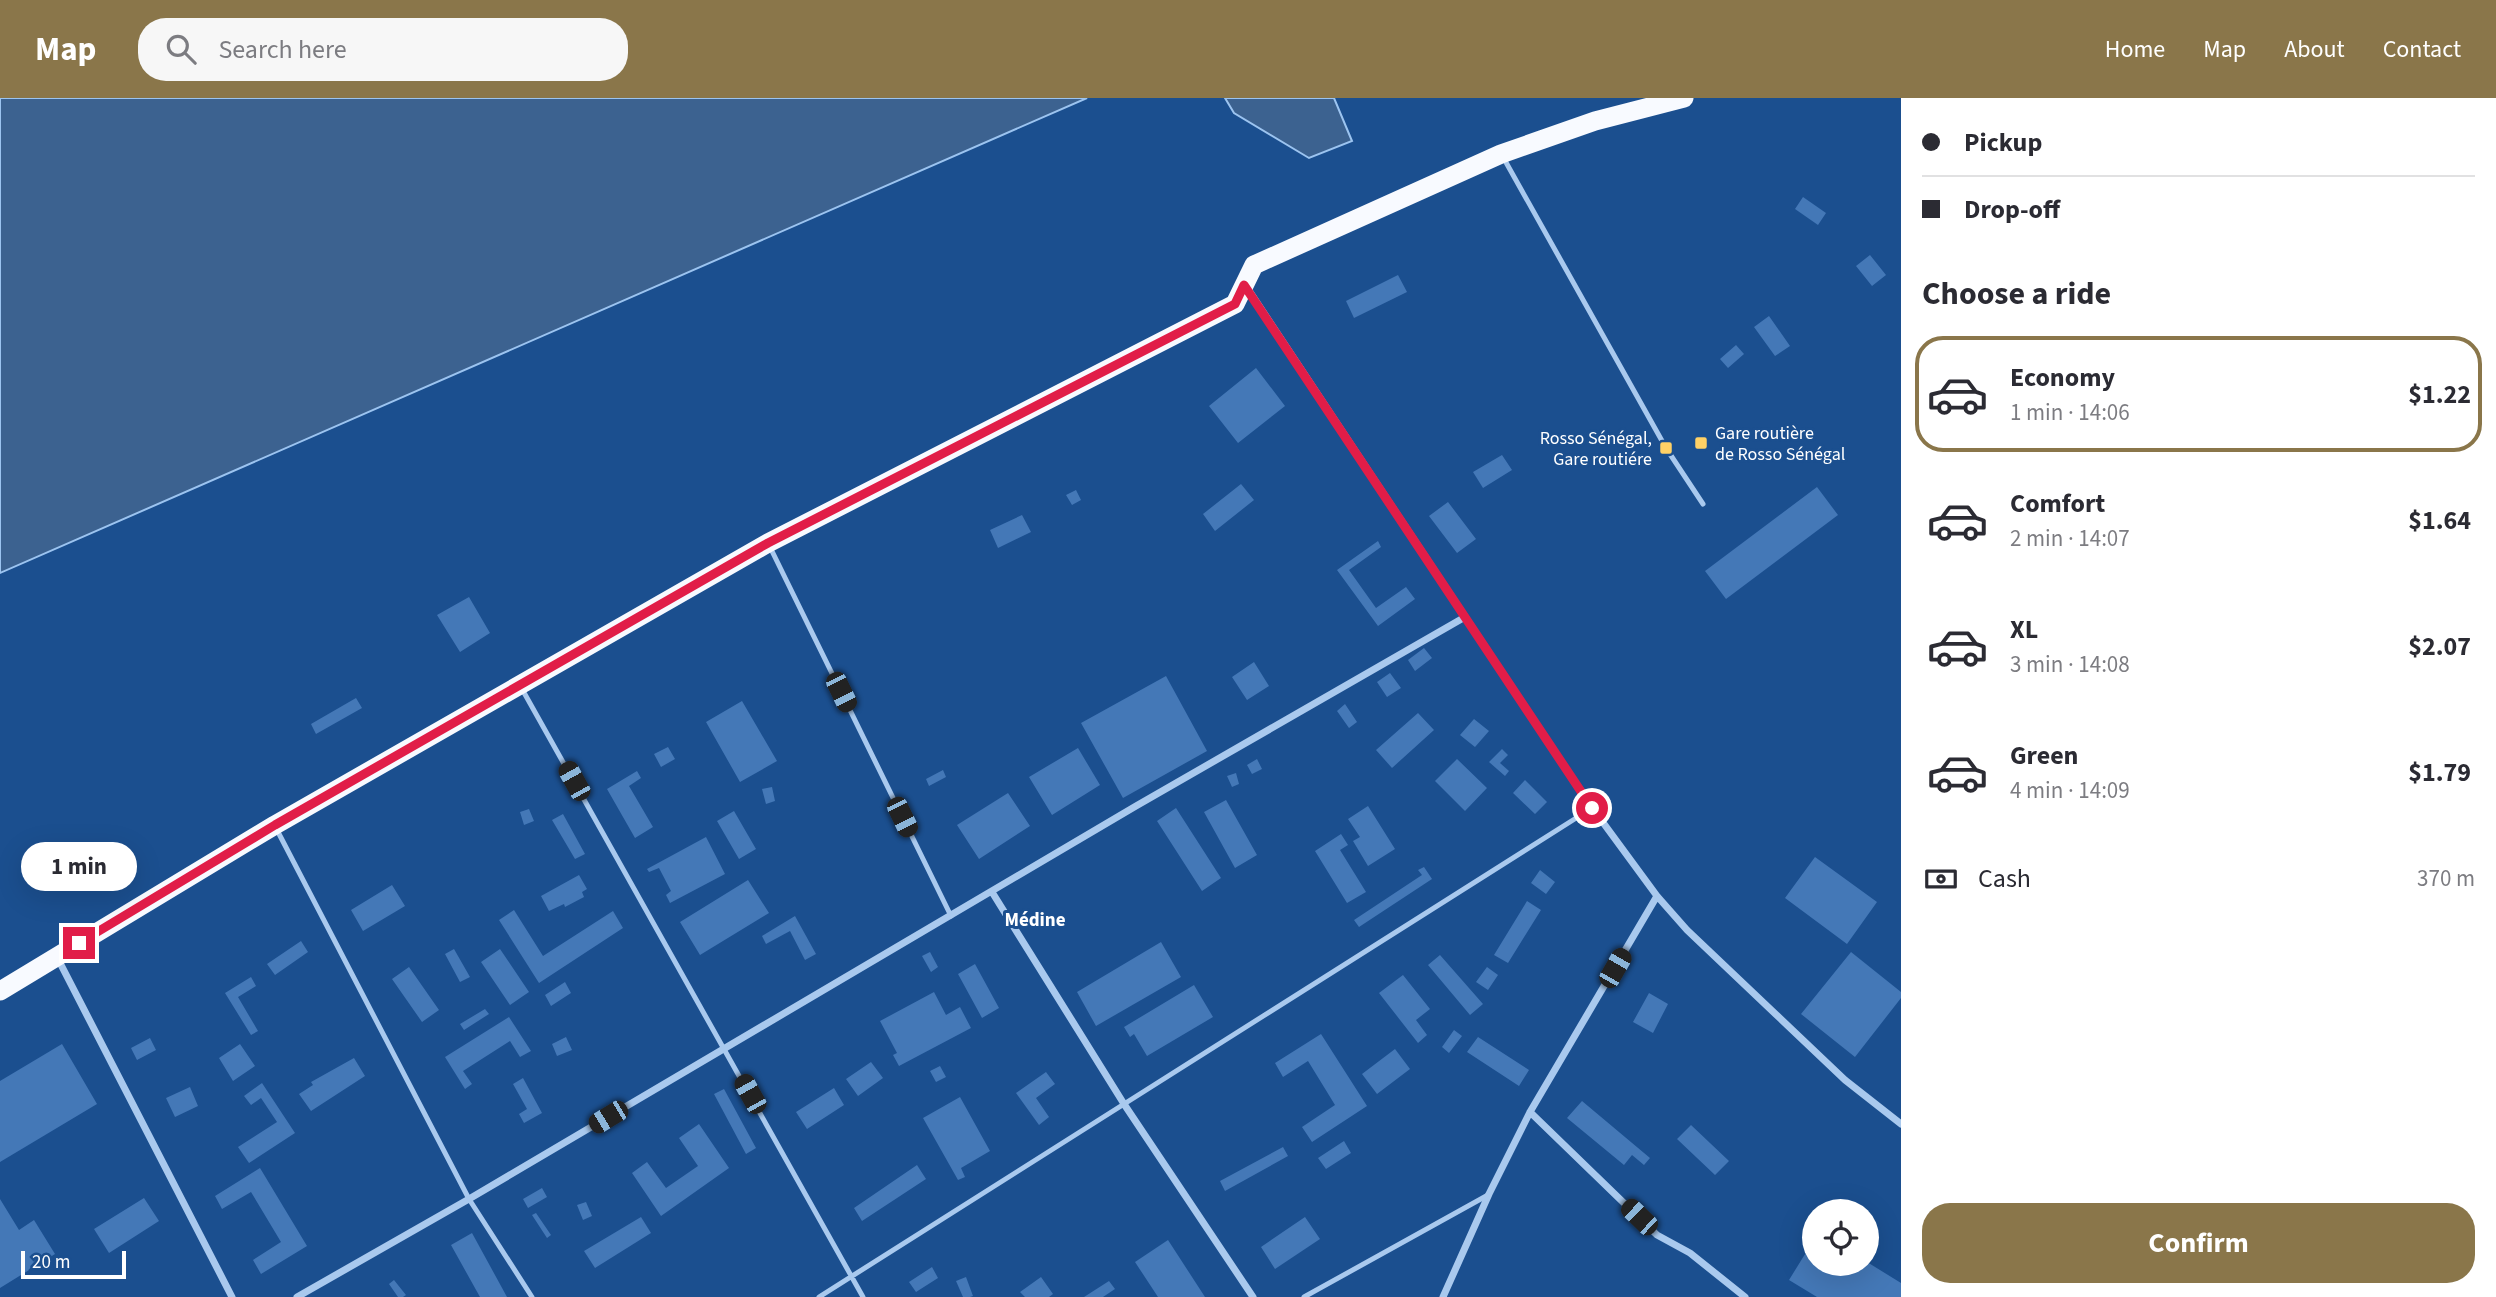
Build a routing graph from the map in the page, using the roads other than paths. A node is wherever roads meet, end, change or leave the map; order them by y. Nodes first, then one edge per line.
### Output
1 (1684, 98) edge
2 (1502, 154) junction
3 (1244, 285) junction
4 (1703, 504) dead end
5 (768, 543) junction
6 (1465, 617) junction
7 (520, 685) junction
8 (1592, 808) junction
9 (275, 825) junction
10 (992, 892) junction
11 (1657, 896) junction
12 (951, 916) junction
13 (57, 956) junction
14 (0, 991) edge
15 (724, 1048) junction
16 (1124, 1104) junction
17 (1530, 1112) junction
18 (1901, 1124) edge
19 (1489, 1194) junction
20 (469, 1199) junction
21 (852, 1278) junction
22 (232, 1297) edge
23 (297, 1297) edge
24 (532, 1297) edge
25 (819, 1297) edge
26 (863, 1297) edge
27 (1253, 1297) edge
28 (1304, 1297) edge
29 (1443, 1297) edge
30 (1745, 1297) edge

1 - 2 highway
2 - 3 highway
2 - 4 lane
3 - 5 highway
3 - 6 street
5 - 7 highway
5 - 12 lane
6 - 8 street
6 - 10 street
7 - 9 highway
7 - 15 lane
8 - 11 street
8 - 16 lane
9 - 13 highway
9 - 20 lane
10 - 12 street
10 - 16 street
11 - 17 street
11 - 18 street
12 - 15 street
13 - 14 highway
13 - 22 street
15 - 20 street
15 - 21 lane
16 - 21 lane
16 - 27 street
17 - 19 street
17 - 30 street
19 - 28 lane
19 - 29 street
20 - 23 street
20 - 24 lane
21 - 25 lane
21 - 26 lane

